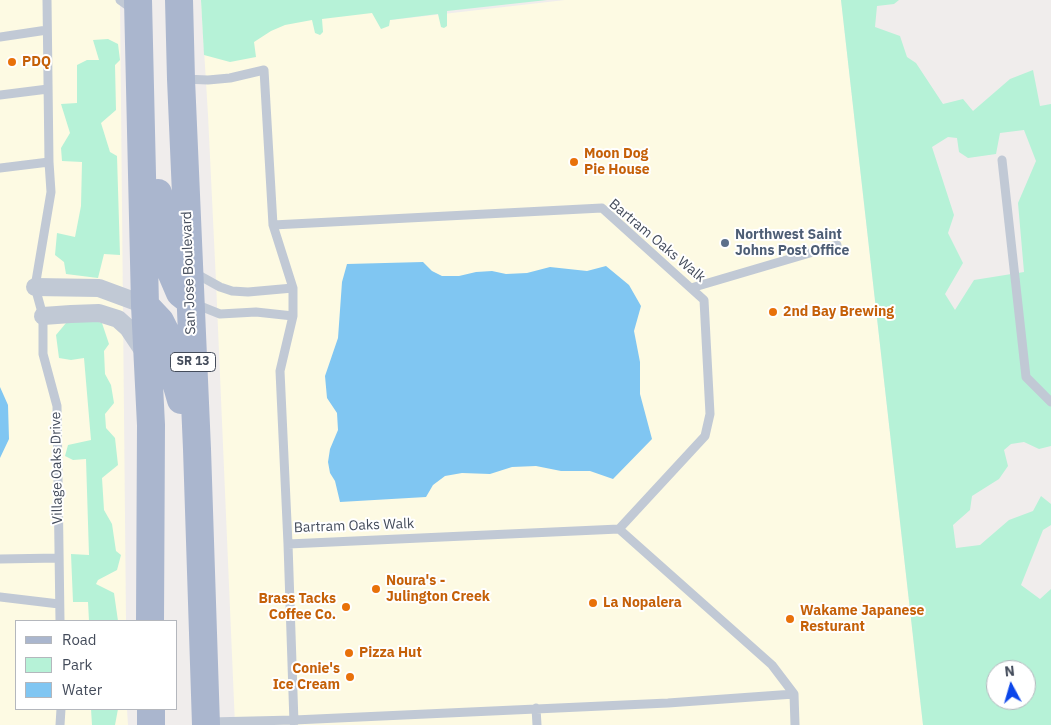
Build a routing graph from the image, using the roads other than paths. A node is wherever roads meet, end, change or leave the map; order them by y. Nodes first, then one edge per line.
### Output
1 (47, 0) edge
2 (179, 0) edge
3 (132, 5) edge
4 (48, 30) junction
5 (0, 37) edge
6 (181, 79) junction
7 (48, 89) junction
8 (0, 95) edge
9 (142, 136) junction
10 (1002, 160) dead end
11 (50, 162) junction
12 (0, 168) edge
13 (273, 225) junction
14 (837, 246) dead end
15 (189, 270) junction
16 (35, 287) junction
17 (293, 288) junction
18 (691, 288) junction
19 (190, 302) junction
20 (145, 305) junction
21 (43, 316) junction
22 (294, 316) junction
23 (147, 357) junction
24 (1051, 402) edge
25 (197, 449) junction
26 (619, 529) junction
27 (288, 544) junction
28 (59, 558) junction
29 (0, 559) edge
30 (0, 597) edge
31 (60, 604) junction
32 (60, 620) edge
33 (150, 620) edge
34 (794, 694) junction
35 (536, 708) junction
36 (61, 710) edge
37 (136, 710) edge
38 (151, 710) edge
39 (294, 722) edge
40 (61, 723) edge
41 (206, 724) edge
42 (136, 725) edge
43 (151, 725) edge
44 (537, 725) edge
45 (796, 725) edge

1 - 4 lane, Village Oaks Drive
2 - 6 main road, San Jose Boulevard / SR 13
3 - 9 main road
4 - 5 lane
4 - 7 lane, Village Oaks Drive
6 - 13 lane
6 - 15 main road, San Jose Boulevard / SR 13
7 - 8 lane
7 - 11 lane, Village Oaks Drive
9 - 19 main road
9 - 20 main road
10 - 24 lane
11 - 12 lane
11 - 16 lane, Village Oaks Drive
13 - 17 lane, Bartram Oaks Walk
13 - 18 lane, Bartram Oaks Walk
14 - 18 lane
15 - 17 lane
15 - 19 main road, San Jose Boulevard / SR 13
16 - 20 street
16 - 21 lane, Village Oaks Drive
17 - 22 lane, Bartram Oaks Walk
18 - 26 lane, Bartram Oaks Walk
19 - 22 lane
19 - 25 main road, San Jose Boulevard / SR 13
20 - 23 main road
20 - 25 main road
21 - 23 street
21 - 28 lane, Village Oaks Drive
22 - 27 lane, Bartram Oaks Walk
23 - 33 main road
25 - 41 main road, San Jose Boulevard / SR 13
26 - 27 lane, Bartram Oaks Walk
26 - 34 lane
27 - 39 lane
28 - 29 lane
28 - 31 lane, Village Oaks Drive
30 - 31 lane
31 - 32 lane, Village Oaks Drive
34 - 35 lane
34 - 45 lane
35 - 39 lane
35 - 44 lane
36 - 40 lane
37 - 42 main road
38 - 43 main road
39 - 41 lane

